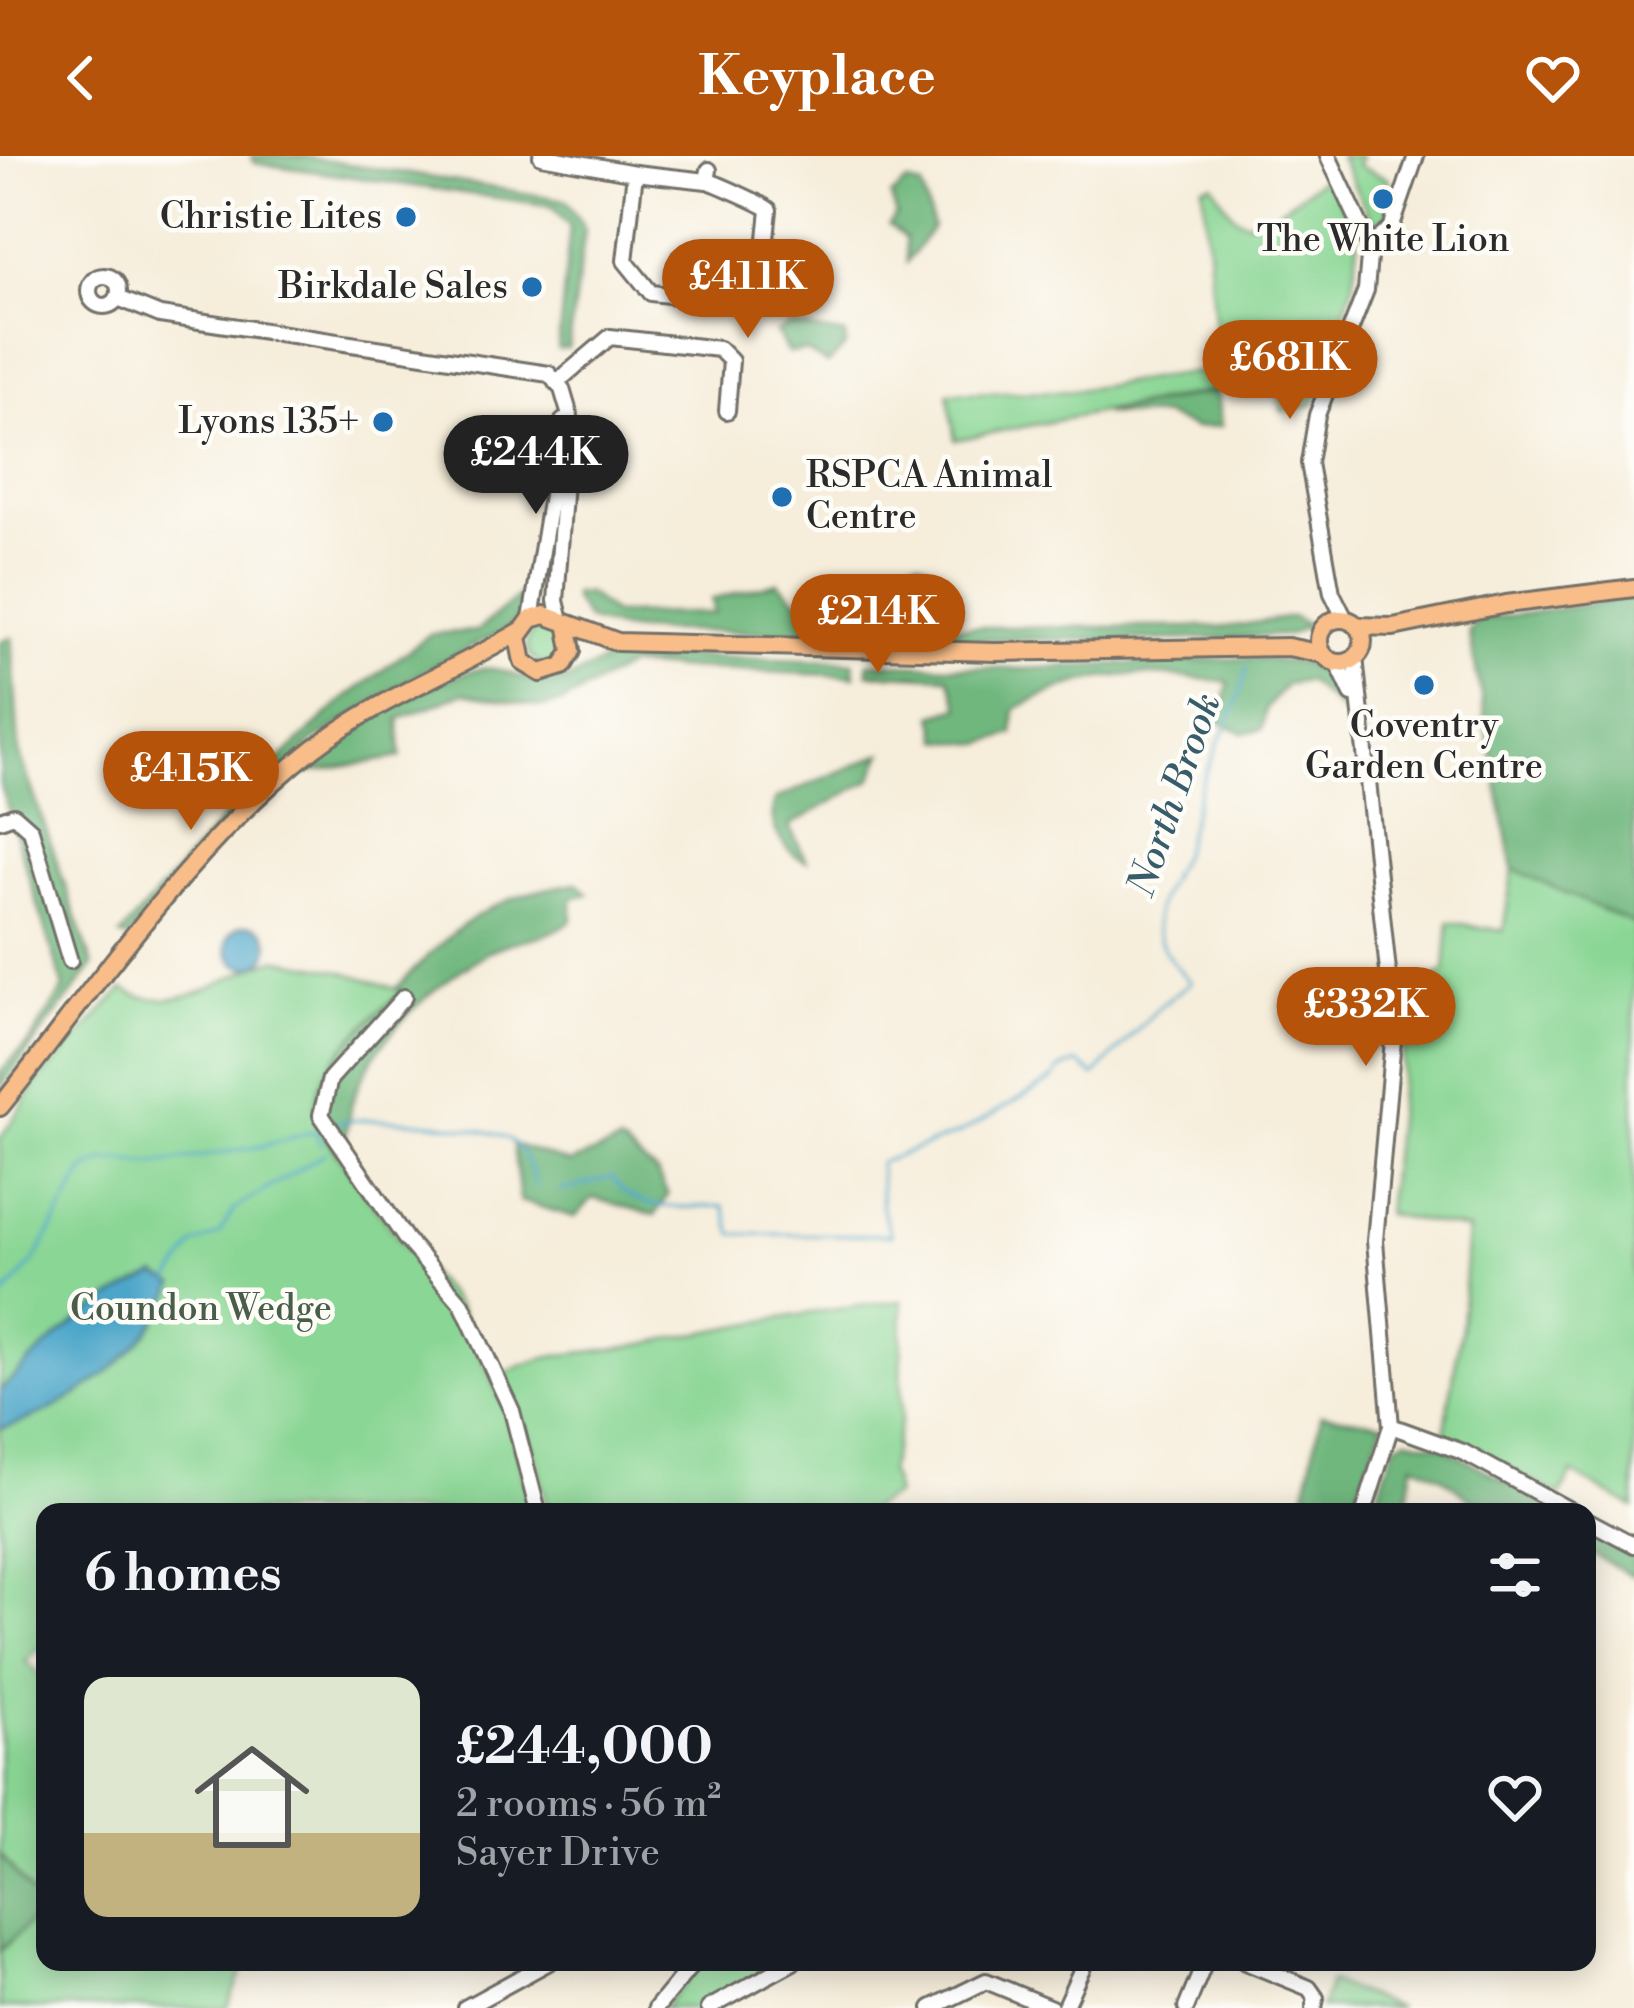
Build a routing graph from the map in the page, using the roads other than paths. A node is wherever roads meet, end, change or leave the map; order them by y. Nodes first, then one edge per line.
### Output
1 (541, 156) edge
2 (1328, 156) edge
3 (1416, 156) edge
4 (635, 173) junction
5 (1370, 246) junction
6 (690, 260) dead end
7 (685, 296) junction
8 (118, 298) dead end
9 (254, 328) junction
10 (251, 345) dead end
11 (557, 382) junction
12 (566, 398) junction
13 (727, 411) dead end
14 (1634, 588) edge
15 (564, 624) junction
16 (526, 625) junction
17 (1341, 640) junction
18 (607, 641) junction
19 (467, 661) junction
20 (568, 661) junction
21 (529, 667) junction
22 (0, 820) edge
23 (70, 961) dead end
24 (404, 997) dead end
25 (0, 1107) edge
26 (1390, 1426) junction
27 (536, 1503) edge
28 (1367, 1503) edge
29 (1556, 1503) edge
30 (1596, 1525) edge
31 (1634, 1545) edge
32 (533, 1971) edge
33 (687, 1971) edge
34 (777, 1971) edge
35 (1081, 1971) edge
36 (1201, 1971) edge
37 (1283, 1971) edge
38 (465, 2008) edge
39 (656, 2008) edge
40 (709, 2008) edge
41 (931, 2008) edge
42 (1052, 2008) edge
43 (1064, 2008) edge
44 (1186, 2008) edge
45 (1314, 2008) edge

1 - 4 street
2 - 5 street
3 - 5 street
4 - 7 street
4 - 7 street
5 - 17 street
6 - 7 street
8 - 9 street
9 - 10 street
9 - 11 street
11 - 12 street
11 - 13 street
12 - 15 street
12 - 16 street
14 - 17 main road
15 - 16 main road
15 - 18 main road
15 - 20 main road
16 - 19 main road
16 - 21 main road
17 - 18 main road
17 - 26 street
18 - 20 main road
19 - 21 main road
19 - 25 main road
20 - 21 main road
22 - 23 street
24 - 27 street
26 - 28 street
26 - 29 street
30 - 31 street
32 - 38 street
33 - 39 street
34 - 40 street
35 - 43 street
36 - 44 street
37 - 45 street
41 - 42 street

